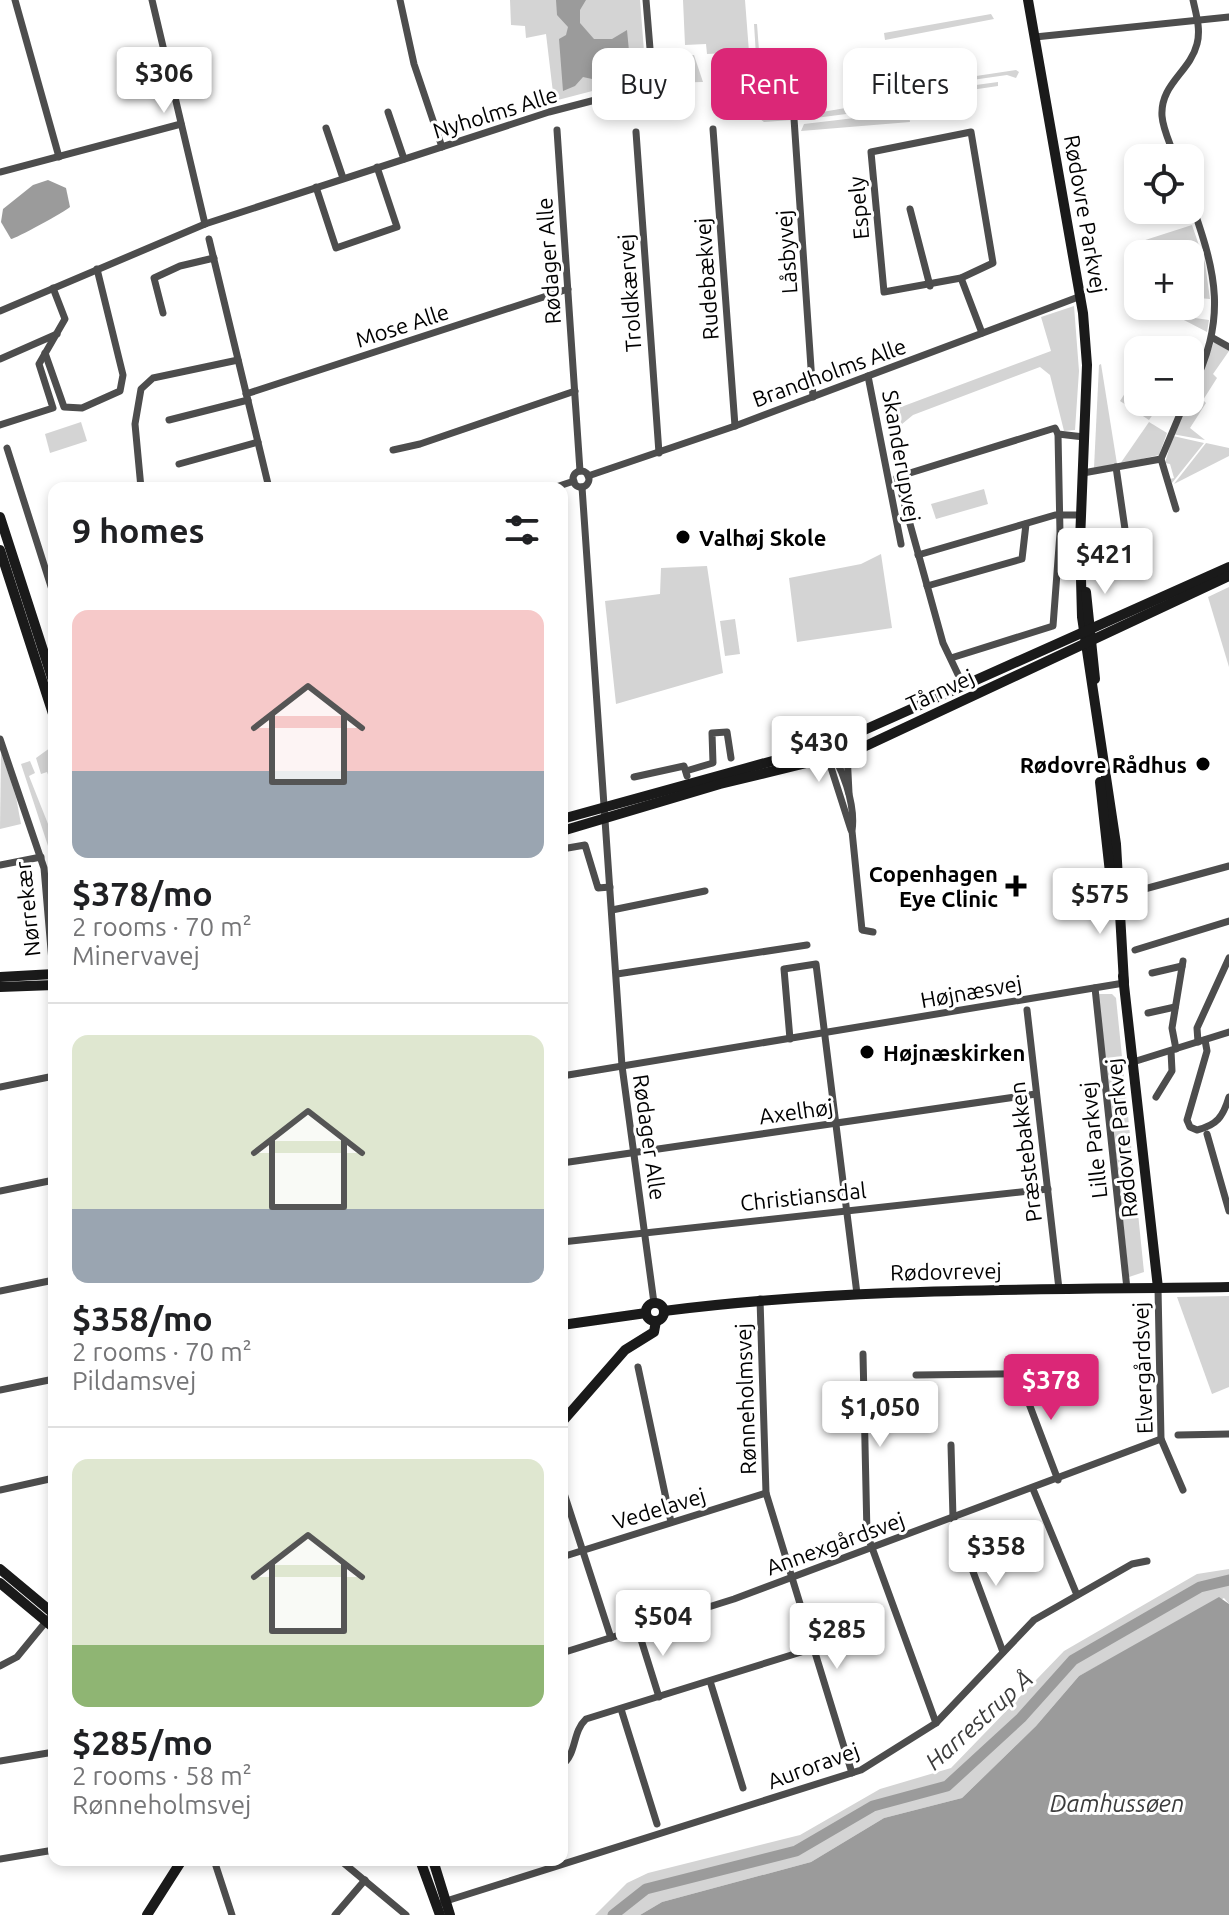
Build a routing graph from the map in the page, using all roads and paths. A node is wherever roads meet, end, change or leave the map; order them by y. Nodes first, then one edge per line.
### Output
1 (15, 0) edge
2 (152, 0) edge
3 (400, 0) edge
4 (646, 0) edge
5 (1028, 0) edge
6 (1193, 0) edge
7 (1229, 17) edge
8 (1197, 20) junction
9 (1035, 37) junction
10 (388, 112) dead end
11 (794, 120) edge
12 (181, 124) junction
13 (326, 128) dead end
14 (713, 129) dead end
15 (557, 130) dead end
16 (636, 132) dead end
17 (1170, 144) edge
18 (442, 147) junction
19 (59, 157) junction
20 (404, 159) junction
21 (377, 167) junction
22 (0, 172) edge
23 (343, 178) junction
24 (316, 187) junction
25 (910, 209) dead end
26 (205, 224) junction
27 (1198, 224) edge
28 (209, 239) dead end
29 (214, 258) junction
30 (97, 269) junction
31 (961, 278) junction
32 (930, 286) junction
33 (53, 288) junction
34 (568, 289) junction
35 (1081, 296) junction
36 (0, 311) edge
37 (163, 313) dead end
38 (982, 333) junction
39 (57, 334) junction
40 (1213, 338) junction
41 (1229, 347) edge
42 (45, 353) junction
43 (0, 359) edge
44 (238, 360) junction
45 (1204, 360) edge
46 (868, 376) junction
47 (575, 391) junction
48 (247, 397) junction
49 (813, 397) junction
50 (1179, 416) edge
51 (169, 420) dead end
52 (0, 425) edge
53 (735, 426) junction
54 (1058, 434) junction
55 (1084, 437) junction
56 (258, 442) junction
57 (7, 448) dead end
58 (393, 450) dead end
59 (659, 453) junction
60 (1161, 459) junction
61 (179, 464) dead end
62 (1116, 467) junction
63 (580, 471) junction
64 (1083, 473) junction
65 (588, 476) junction
66 (574, 481) junction
67 (140, 482) edge
68 (265, 482) edge
69 (568, 483) edge
70 (582, 487) junction
71 (1176, 509) dead end
72 (1061, 515) junction
73 (1080, 515) junction
74 (0, 517) edge
75 (1026, 524) junction
76 (901, 544) dead end
77 (0, 550) edge
78 (918, 555) junction
79 (1125, 558) dead end
80 (1229, 567) edge
81 (1229, 576) edge
82 (48, 577) edge
83 (927, 586) junction
84 (1088, 629) junction
85 (1089, 642) junction
86 (951, 658) junction
87 (48, 665) edge
88 (964, 687) junction
89 (48, 698) edge
90 (1, 743) edge
91 (827, 744) junction
92 (847, 753) junction
93 (831, 756) junction
94 (731, 758) dead end
95 (634, 777) dead end
96 (849, 795) junction
97 (604, 806) junction
98 (568, 817) edge
99 (605, 819) junction
100 (568, 829) edge
101 (852, 831) junction
102 (568, 848) edge
103 (41, 857) junction
104 (0, 865) edge
105 (1229, 866) edge
106 (610, 887) junction
107 (705, 891) dead end
108 (1117, 897) junction
109 (612, 910) junction
110 (1229, 921) edge
111 (48, 923) edge
112 (873, 932) dead end
113 (807, 945) dead end
114 (1135, 950) dead end
115 (1229, 958) edge
116 (1152, 973) dead end
117 (617, 974) junction
118 (0, 977) edge
119 (48, 979) edge
120 (48, 980) edge
121 (1124, 983) junction
122 (0, 987) edge
123 (1095, 988) junction
124 (1175, 1007) junction
125 (1027, 1010) dead end
126 (1148, 1013) dead end
127 (1229, 1032) edge
128 (824, 1033) junction
129 (790, 1039) junction
130 (1202, 1041) junction
131 (1174, 1050) junction
132 (1133, 1062) junction
133 (622, 1066) junction
134 (568, 1075) edge
135 (48, 1077) edge
136 (0, 1087) edge
137 (1036, 1094) junction
138 (1156, 1097) dead end
139 (1229, 1097) edge
140 (835, 1123) junction
141 (1207, 1134) dead end
142 (634, 1153) junction
143 (568, 1162) edge
144 (48, 1181) edge
145 (1048, 1189) junction
146 (0, 1191) edge
147 (846, 1210) junction
148 (1229, 1211) edge
149 (644, 1231) junction
150 (568, 1241) edge
151 (48, 1281) edge
152 (1229, 1287) edge
153 (1158, 1288) junction
154 (1059, 1289) junction
155 (1127, 1289) junction
156 (0, 1291) edge
157 (857, 1294) junction
158 (760, 1299) junction
159 (654, 1303) junction
160 (664, 1311) junction
161 (646, 1313) junction
162 (656, 1321) junction
163 (568, 1324) edge
164 (863, 1354) dead end
165 (638, 1367) dead end
166 (1017, 1372) junction
167 (1077, 1373) dead end
168 (916, 1375) dead end
169 (48, 1380) edge
170 (0, 1390) edge
171 (568, 1415) edge
172 (1229, 1434) edge
173 (1178, 1435) dead end
174 (1161, 1439) junction
175 (951, 1445) dead end
176 (48, 1479) edge
177 (1058, 1480) junction
178 (1033, 1489) junction
179 (0, 1490) edge
180 (1183, 1490) dead end
181 (766, 1493) junction
182 (568, 1504) edge
183 (953, 1518) junction
184 (671, 1522) junction
185 (872, 1548) junction
186 (584, 1550) junction
187 (568, 1555) edge
188 (1147, 1561) dead end
189 (0, 1569) edge
190 (793, 1577) junction
191 (0, 1583) edge
192 (1077, 1595) junction
193 (48, 1613) edge
194 (48, 1614) edge
195 (48, 1622) edge
196 (638, 1630) junction
197 (611, 1638) junction
198 (814, 1648) junction
199 (568, 1651) edge
200 (1003, 1652) junction
201 (0, 1666) edge
202 (710, 1681) junction
203 (659, 1697) junction
204 (621, 1709) junction
205 (936, 1723) junction
206 (48, 1753) edge
207 (568, 1760) edge
208 (0, 1761) edge
209 (852, 1773) junction
210 (743, 1788) dead end
211 (657, 1824) dead end
212 (48, 1851) edge
213 (0, 1859) edge
214 (178, 1866) edge
215 (216, 1866) edge
216 (348, 1866) edge
217 (423, 1866) edge
218 (434, 1866) edge
219 (567, 1866) edge
220 (568, 1866) edge
221 (365, 1880) junction
222 (441, 1907) edge
223 (147, 1915) edge
224 (232, 1915) edge
225 (335, 1915) edge
226 (406, 1915) edge
227 (450, 1915) edge

1 - 19 street
2 - 12 street
3 - 18 street
4 - 18 street, Nyholms Alle
5 - 9 street, Rødovre Parkvej
6 - 8 street
7 - 8 street
8 - 9 street
8 - 17 street
9 - 35 street, Rødovre Parkvej
10 - 20 street
11 - 49 street, Låsbyvej
12 - 19 street
12 - 26 street
13 - 23 street
14 - 53 street, Rudebækvej
15 - 34 street, Rødager Alle
16 - 59 street, Troldkærvej
18 - 20 street, Nyholms Alle
19 - 22 street
20 - 21 street, Nyholms Alle
21 - 23 street, Nyholms Alle
21 - 24 street
23 - 24 street, Nyholms Alle
24 - 26 street, Nyholms Alle
25 - 32 street
26 - 30 street, Nyholms Alle
27 - 40 street
28 - 29 street
29 - 37 street
29 - 44 street
30 - 33 street, Nyholms Alle
30 - 42 street
31 - 32 street, Espely
31 - 32 street, Espely
31 - 38 street
33 - 36 street, Nyholms Alle
33 - 39 street
34 - 47 street, Rødager Alle
34 - 48 street, Mose Alle
35 - 38 street, Brandholms Alle
35 - 55 street, Rødovre Parkvej
38 - 46 street, Brandholms Alle
39 - 42 street
39 - 43 street
40 - 41 street
40 - 45 street
42 - 52 street
44 - 48 street
44 - 67 street
46 - 49 street, Brandholms Alle
46 - 76 street, Skanderupvej
47 - 58 street
47 - 63 street, Rødager Alle
48 - 51 street, Mose Alle
48 - 56 street
49 - 53 street, Brandholms Alle
50 - 60 street
53 - 59 street, Brandholms Alle
54 - 55 street
54 - 72 street
54 - 78 street
55 - 64 street, Rødovre Parkvej
56 - 61 street
56 - 68 street
57 - 82 street
59 - 65 street, Brandholms Alle
60 - 62 street
60 - 71 street
62 - 64 street
62 - 79 street
63 - 65 street
63 - 66 street
64 - 73 street, Rødovre Parkvej
65 - 70 street
66 - 69 street
66 - 70 street
70 - 97 street, Rødager Alle
72 - 73 street
72 - 75 street
72 - 86 street
73 - 84 street, Rødovre Parkvej
74 - 87 street
75 - 78 street
75 - 83 street
77 - 89 street
78 - 83 street
80 - 84 street, Tårnvej
81 - 85 street, Tårnvej
83 - 86 street
84 - 85 street, Rødovre Parkvej
84 - 88 street, Tårnvej
85 - 92 street, Tårnvej
85 - 108 street, Rødovre Parkvej
86 - 88 street
88 - 91 street, Tårnvej
90 - 103 street, Nørrekær
91 - 93 street
91 - 97 street, Tårnvej
92 - 93 street, Tårnvej
92 - 96 street
93 - 96 street
93 - 99 street, Tårnvej
93 - 101 street
94 - 95 street
96 - 101 street
97 - 98 street, Tårnvej
97 - 99 street, Rødager Alle
99 - 100 street, Tårnvej
99 - 106 street, Rødager Alle
101 - 112 street
102 - 106 street
103 - 104 street
103 - 111 street, Nørrekær
105 - 108 street
106 - 109 street, Rødager Alle
107 - 109 street
108 - 121 street, Rødovre Parkvej
109 - 117 street, Rødager Alle
110 - 114 street
113 - 117 street
115 - 130 street
116 - 124 street
117 - 133 street, Rødager Alle
118 - 119 street
120 - 122 street
121 - 123 street, Højnæsvej
121 - 132 street, Rødovre Parkvej
123 - 128 street, Højnæsvej
123 - 155 street, Lille Parkvej
124 - 126 street
124 - 131 street
125 - 137 street, Præstebakken
127 - 130 street
128 - 129 street, Højnæsvej
128 - 129 street
128 - 140 street
129 - 133 street, Højnæsvej
130 - 131 street
130 - 139 street
131 - 132 street
131 - 138 street
132 - 153 street, Rødovre Parkvej
133 - 134 street, Højnæsvej
133 - 142 street, Rødager Alle
135 - 136 street
137 - 140 street, Axelhøj
137 - 145 street, Præstebakken
140 - 142 street, Axelhøj
140 - 147 street
141 - 148 street
142 - 143 street, Axelhøj
142 - 149 street, Rødager Alle
144 - 146 street
145 - 147 street, Christiansdal
145 - 154 street, Præstebakken
147 - 149 street, Christiansdal
147 - 157 street
149 - 150 street, Christiansdal
149 - 159 street, Rødager Alle
151 - 156 street
152 - 153 street, Rødovrevej
153 - 155 street, Rødovrevej
153 - 174 street, Elvergårdsvej
154 - 155 street, Rødovrevej
154 - 157 street, Rødovrevej
157 - 158 street, Rødovrevej
158 - 160 street, Rødovrevej
158 - 181 street, Rønneholmsvej
159 - 160 street
159 - 161 street
160 - 162 street
161 - 162 street
161 - 163 street
162 - 171 street
164 - 185 street
165 - 184 street
166 - 167 street
166 - 168 street
166 - 177 street
169 - 170 street
172 - 173 street
174 - 177 street, Annexgårdsvej
174 - 180 street, Elvergårdsvej
175 - 183 street
176 - 179 street
177 - 178 street, Annexgårdsvej
178 - 183 street, Annexgårdsvej
178 - 192 street
181 - 184 street, Vedelavej
181 - 190 street, Rønneholmsvej
182 - 186 street
183 - 185 street, Annexgårdsvej
183 - 200 street
184 - 186 street, Vedelavej
185 - 190 street, Annexgårdsvej
185 - 205 street
186 - 187 street, Vedelavej
186 - 197 street
188 - 192 street, Auroravej
189 - 193 street
190 - 196 street, Annexgårdsvej
190 - 198 street, Rønneholmsvej
191 - 194 street
192 - 200 street, Auroravej
195 - 201 street
196 - 197 street, Annexgårdsvej
196 - 203 street
197 - 199 street, Annexgårdsvej
198 - 202 street
198 - 209 street, Rønneholmsvej
200 - 205 street, Auroravej
202 - 203 street
202 - 210 street
203 - 204 street
204 - 207 street
204 - 211 street
205 - 209 street, Auroravej
206 - 208 street
209 - 220 street, Auroravej
212 - 213 street
214 - 223 street
215 - 224 street
216 - 221 street
217 - 222 street
218 - 222 street
219 - 222 street, Auroravej
221 - 225 street
221 - 226 street
222 - 227 street

